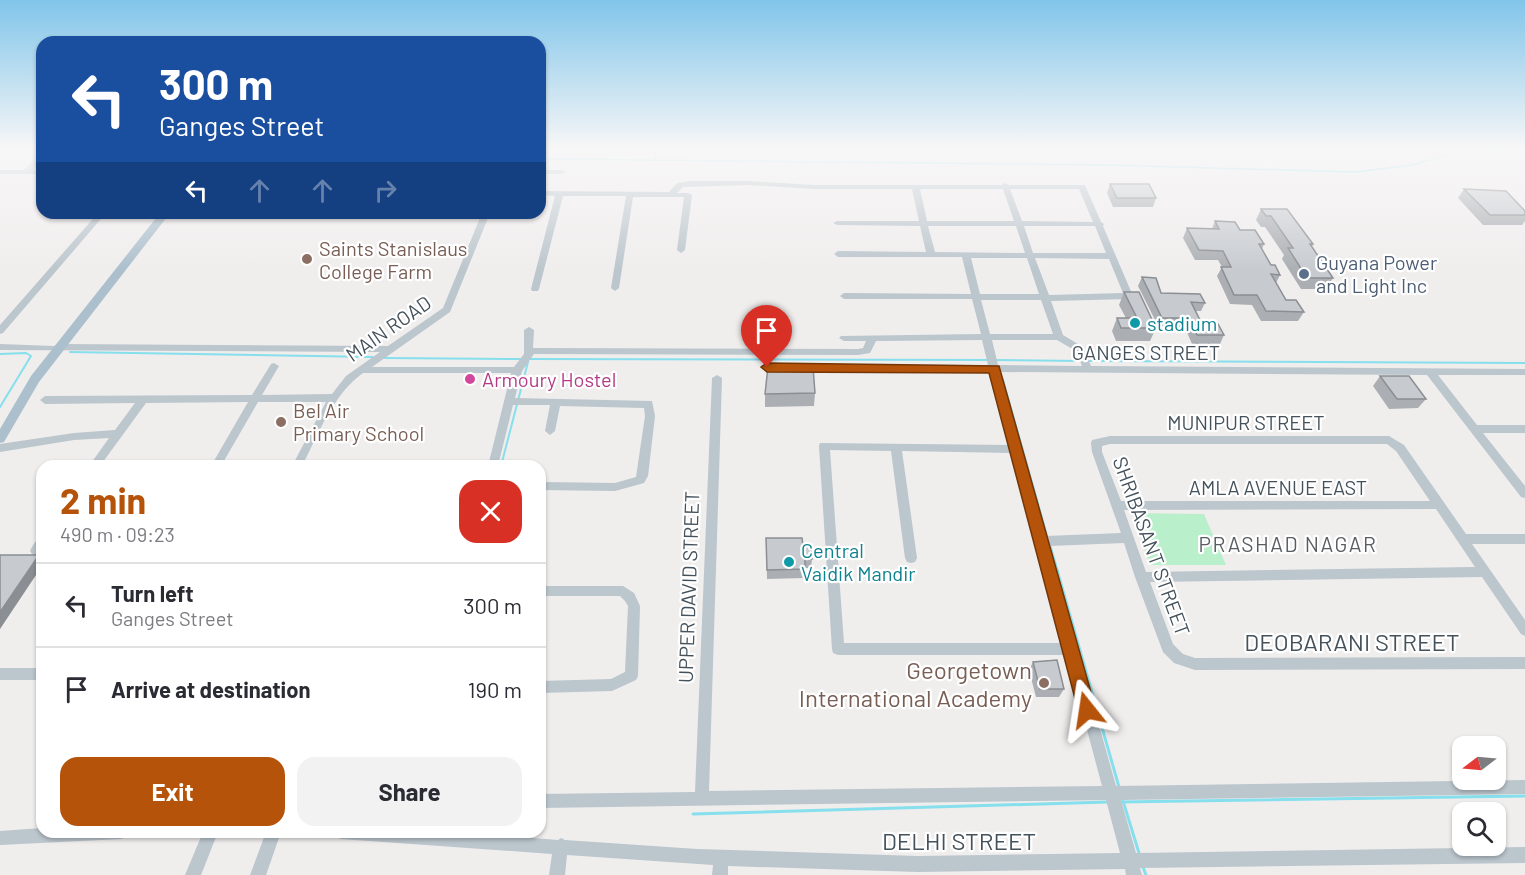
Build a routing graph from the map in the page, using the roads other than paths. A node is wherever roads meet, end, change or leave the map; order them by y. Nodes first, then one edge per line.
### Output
1 (675, 190) edge
2 (916, 190) edge
3 (1006, 190) edge
4 (1083, 190) edge
5 (546, 193) edge
6 (560, 193) junction
7 (630, 193) junction
8 (672, 193) junction
9 (97, 219) edge
10 (152, 219) edge
11 (160, 219) edge
12 (484, 219) edge
13 (837, 223) dead end
14 (1018, 223) junction
15 (924, 224) junction
16 (1100, 224) junction
17 (681, 250) dead end
18 (838, 254) dead end
19 (931, 254) junction
20 (966, 255) junction
21 (1030, 255) junction
22 (1113, 256) junction
23 (615, 288) dead end
24 (535, 289) dead end
25 (844, 296) dead end
26 (976, 296) junction
27 (1044, 297) junction
28 (529, 330) dead end
29 (0, 331) edge
30 (986, 337) junction
31 (844, 338) dead end
32 (872, 338) junction
33 (1059, 338) junction
34 (0, 346) edge
35 (55, 347) junction
36 (387, 349) junction
37 (522, 361) junction
38 (993, 363) junction
39 (1085, 364) junction
40 (274, 366) dead end
41 (362, 367) junction
42 (767, 367) edge
43 (1430, 372) junction
44 (1525, 372) edge
45 (717, 378) dead end
46 (333, 398) junction
47 (143, 399) junction
48 (255, 399) junction
49 (45, 400) dead end
50 (518, 401) junction
51 (556, 402) junction
52 (0, 423) edge
53 (1474, 429) junction
54 (1525, 429) edge
55 (550, 431) dead end
56 (118, 434) junction
57 (1096, 443) joint
58 (1, 445) edge
59 (896, 447) junction
60 (1016, 449) junction
61 (98, 460) edge
62 (219, 460) edge
63 (300, 460) edge
64 (495, 460) edge
65 (546, 486) edge
66 (1525, 494) edge
67 (1439, 505) junction
68 (1116, 506) junction
69 (1128, 538) junction
70 (1463, 539) junction
71 (1525, 539) edge
72 (1048, 540) junction
73 (911, 558) dead end
74 (1484, 572) junction
75 (1141, 577) junction
76 (546, 591) edge
77 (1525, 630) edge
78 (1070, 649) junction
79 (1179, 659) joint
80 (1525, 663) edge
81 (0, 674) edge
82 (36, 674) edge
83 (546, 687) edge
84 (1525, 787) edge
85 (702, 797) junction
86 (1112, 798) junction
87 (546, 801) edge
88 (36, 836) edge
89 (0, 838) edge
90 (208, 838) edge
91 (272, 838) edge
92 (450, 838) edge
93 (561, 846) junction
94 (1525, 855) edge
95 (721, 857) junction
96 (1132, 868) edge
97 (193, 875) edge
98 (258, 875) edge
99 (557, 875) edge
100 (720, 875) edge

1 - 8 street
2 - 15 street
3 - 14 street
4 - 16 street
5 - 6 street
6 - 7 street
6 - 24 street
7 - 8 street
7 - 23 street
8 - 17 street
9 - 29 street
10 - 35 main road
11 - 35 main road
12 - 36 street, MAIN ROAD
13 - 15 street
14 - 15 street
14 - 16 street
14 - 21 street
15 - 19 street
16 - 22 street
18 - 19 street
19 - 20 street
20 - 21 street
20 - 26 street
21 - 22 street
21 - 27 street
22 - 27 street
25 - 26 street
26 - 27 street
26 - 30 street
27 - 33 street
28 - 37 street
30 - 32 street
30 - 33 street
30 - 38 street
31 - 32 street
32 - 37 street
33 - 39 street
34 - 35 street
35 - 36 street
35 - 52 main road
35 - 58 main road
36 - 41 street, MAIN ROAD
37 - 41 street
37 - 50 street
38 - 39 street, GANGES STREET
38 - 42 street, GANGES STREET
38 - 60 street
39 - 43 street, GANGES STREET
40 - 48 street
41 - 46 street, MAIN ROAD
43 - 44 street, GANGES STREET
43 - 53 street
45 - 85 street, UPPER DAVID STREET
46 - 48 street
46 - 63 street, MAIN ROAD
47 - 48 street
47 - 49 street
47 - 56 street
48 - 62 street
50 - 51 street
50 - 64 street
51 - 55 street
51 - 65 street
53 - 54 street
53 - 66 street
56 - 58 street
56 - 61 street
57 - 67 street, MUNIPUR STREET
57 - 68 street, SHRIBASANT STREET
59 - 60 street
59 - 73 street
59 - 78 street
60 - 72 street
67 - 68 street, AMLA AVENUE EAST
67 - 70 street
68 - 69 street, SHRIBASANT STREET
69 - 72 street
69 - 75 street, SHRIBASANT STREET
70 - 71 street
70 - 74 street
72 - 78 street
74 - 75 street
74 - 77 street
75 - 79 street, SHRIBASANT STREET
76 - 83 street
78 - 86 street
79 - 80 street, DEOBARANI STREET
81 - 82 street
84 - 86 street
85 - 86 street
85 - 87 street
86 - 96 street
88 - 89 street
90 - 97 street
91 - 98 street
92 - 93 street, DELHI STREET
93 - 95 street, DELHI STREET
93 - 99 street
94 - 96 street, DELHI STREET
95 - 96 street, DELHI STREET
95 - 100 street

